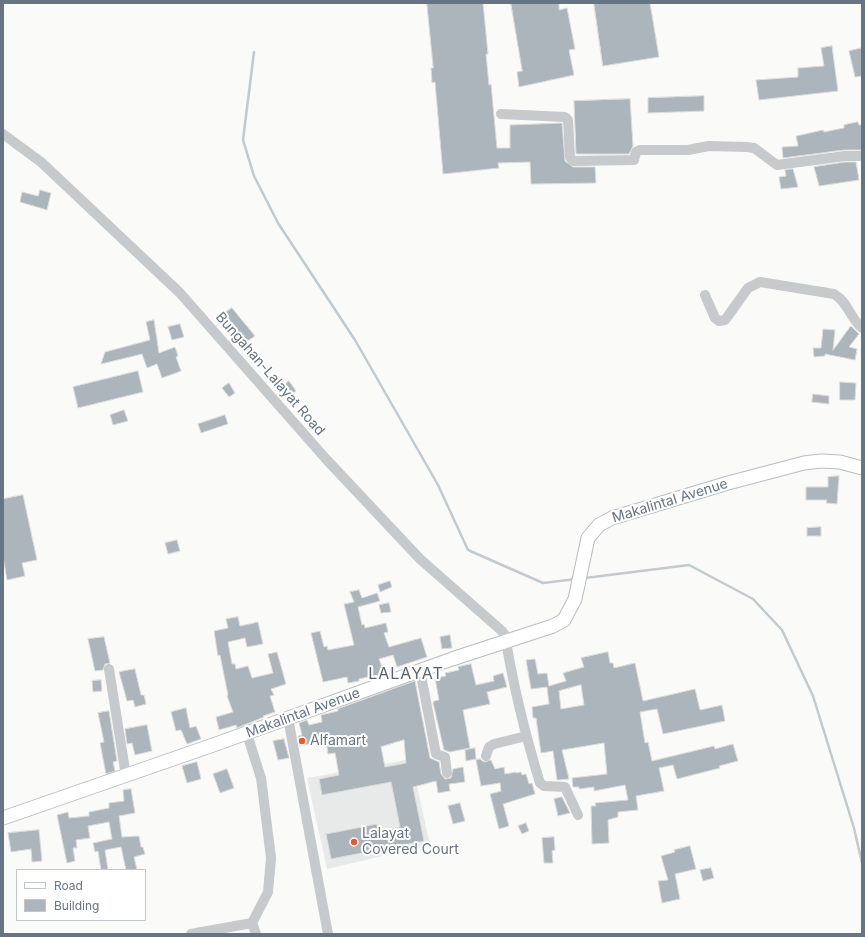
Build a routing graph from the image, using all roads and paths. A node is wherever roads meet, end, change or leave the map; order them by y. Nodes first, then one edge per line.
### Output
1 (501, 114) dead end
2 (3, 134) edge
3 (862, 156) edge
4 (705, 295) dead end
5 (862, 328) edge
6 (862, 468) edge
7 (506, 641) junction
8 (109, 669) dead end
9 (420, 670) junction
10 (288, 718) junction
11 (247, 734) junction
12 (526, 736) junction
13 (486, 756) dead end
14 (447, 773) dead end
15 (126, 776) junction
16 (578, 815) dead end
17 (3, 818) edge
18 (252, 923) junction
19 (191, 934) edge
20 (256, 934) edge
21 (328, 934) edge

1 - 3 street
2 - 7 street, Bungahan-Lalayat Road
4 - 5 street
6 - 7 main road, Makalintal Avenue
7 - 9 main road, Makalintal Avenue
7 - 12 street
8 - 15 street
9 - 10 main road, Makalintal Avenue
9 - 14 street
10 - 11 main road, Makalintal Avenue
10 - 21 street
11 - 15 main road, Makalintal Avenue
11 - 18 street
12 - 13 street
12 - 16 street
15 - 17 main road, Makalintal Avenue
18 - 19 street
18 - 20 street

